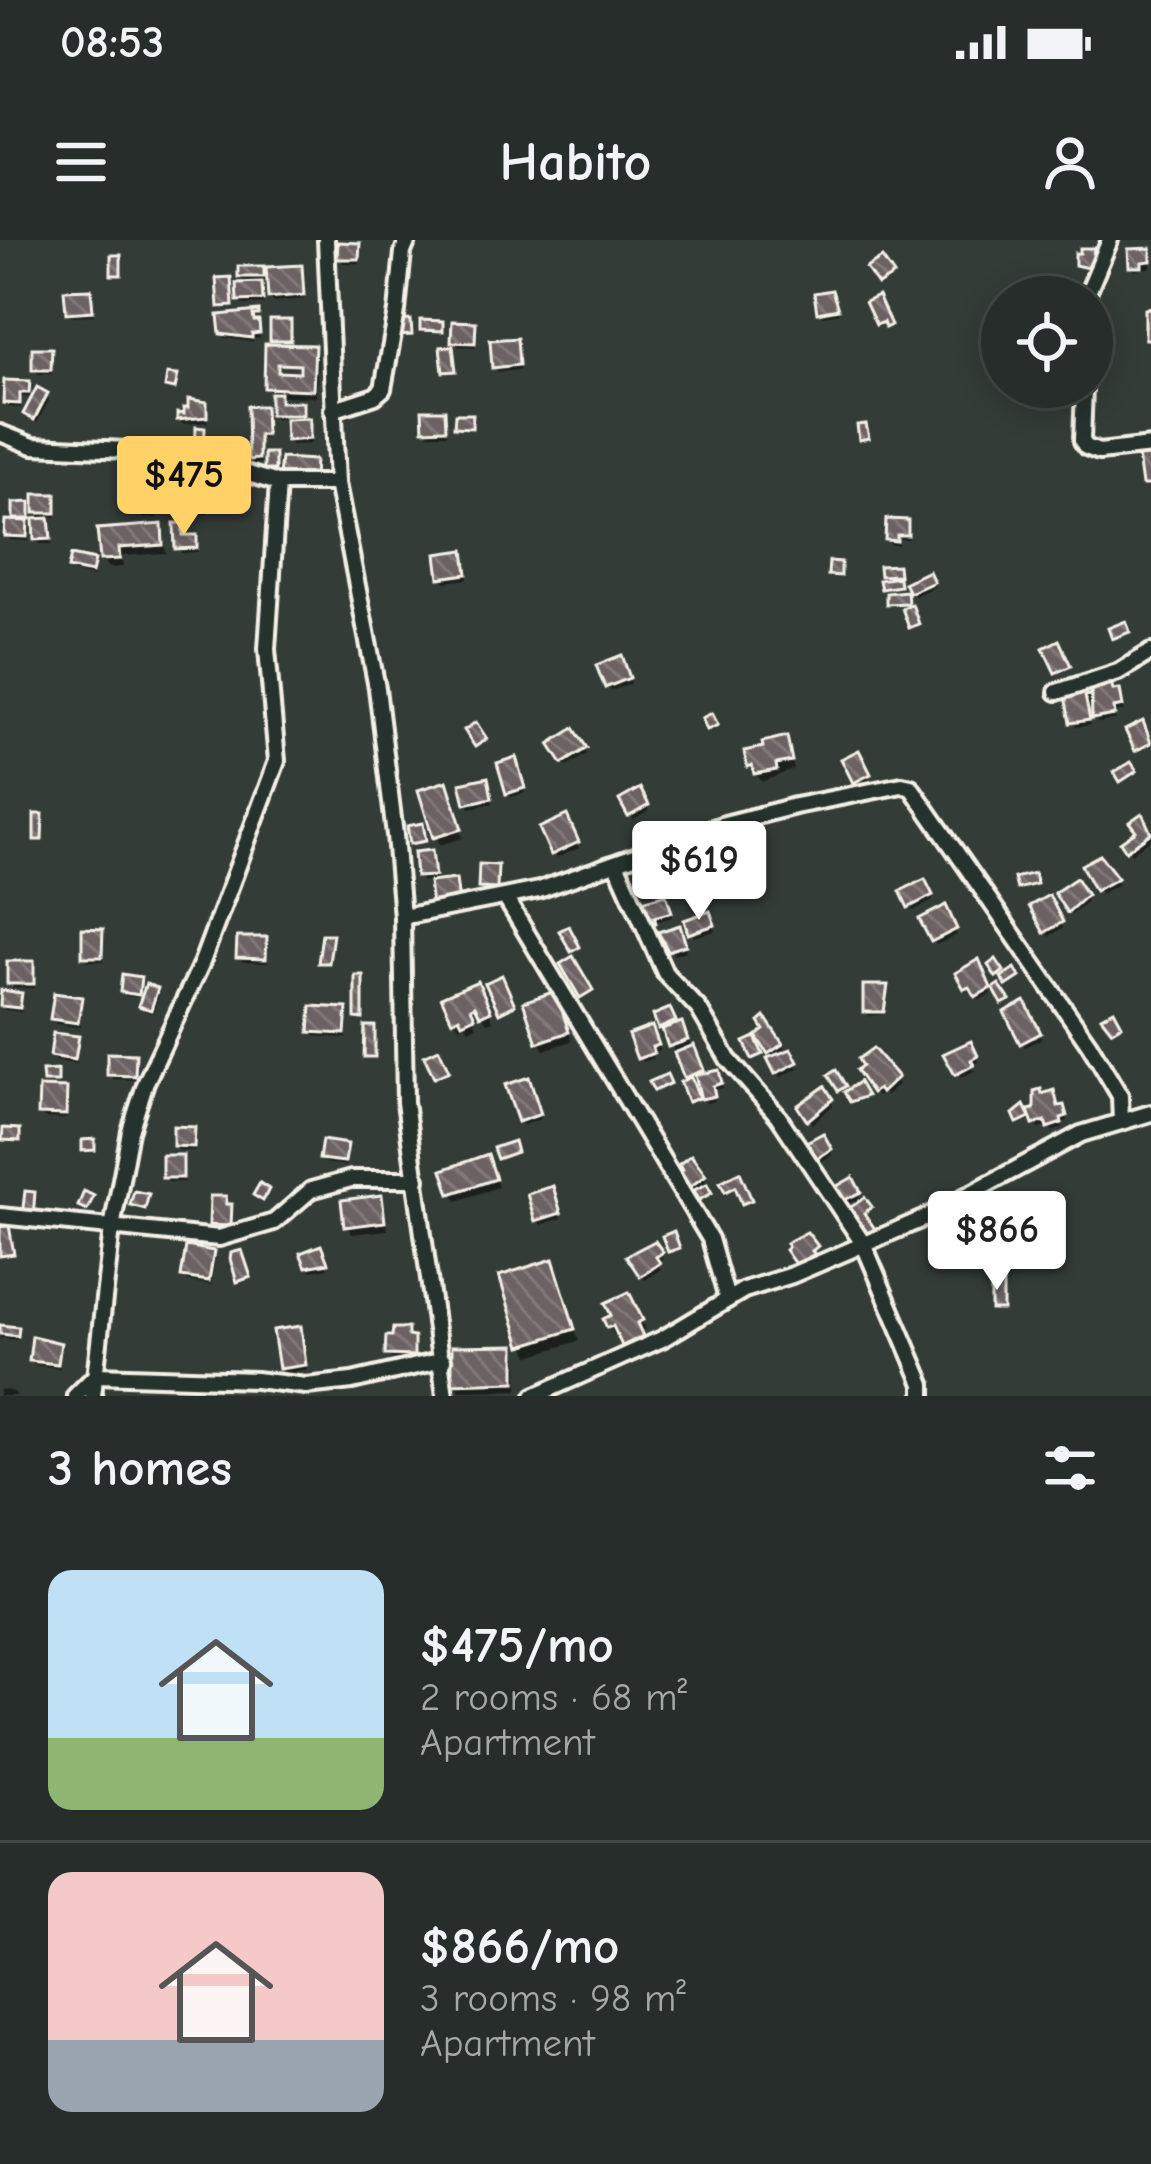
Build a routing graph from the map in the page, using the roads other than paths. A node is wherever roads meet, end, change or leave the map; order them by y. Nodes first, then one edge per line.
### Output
1 (326, 240) edge
2 (408, 240) edge
3 (1110, 240) edge
4 (1095, 276) edge
5 (1083, 408) edge
6 (332, 410) junction
7 (0, 433) edge
8 (1151, 446) edge
9 (278, 483) junction
10 (337, 483) junction
11 (1151, 652) edge
12 (1057, 692) dead end
13 (617, 865) junction
14 (506, 899) junction
15 (402, 917) junction
16 (1151, 1113) edge
17 (1121, 1122) junction
18 (417, 1179) junction
19 (0, 1216) edge
20 (112, 1228) junction
21 (864, 1245) junction
22 (727, 1299) junction
23 (443, 1360) junction
24 (96, 1375) junction
25 (545, 1394) edge
26 (75, 1396) edge
27 (93, 1396) edge
28 (445, 1396) edge
29 (923, 1396) edge

1 - 6 street
2 - 6 street
3 - 4 street
5 - 8 street
6 - 10 street
7 - 9 street
9 - 10 street
9 - 20 street
10 - 15 street
11 - 12 street
13 - 14 street
13 - 17 street
13 - 21 street
14 - 15 street
14 - 22 street
15 - 18 street
16 - 17 street
17 - 21 street
18 - 20 street
18 - 23 street
19 - 20 street
20 - 24 street
21 - 22 street
21 - 29 street
22 - 25 street
23 - 24 street
23 - 28 street
24 - 26 street
24 - 27 street

